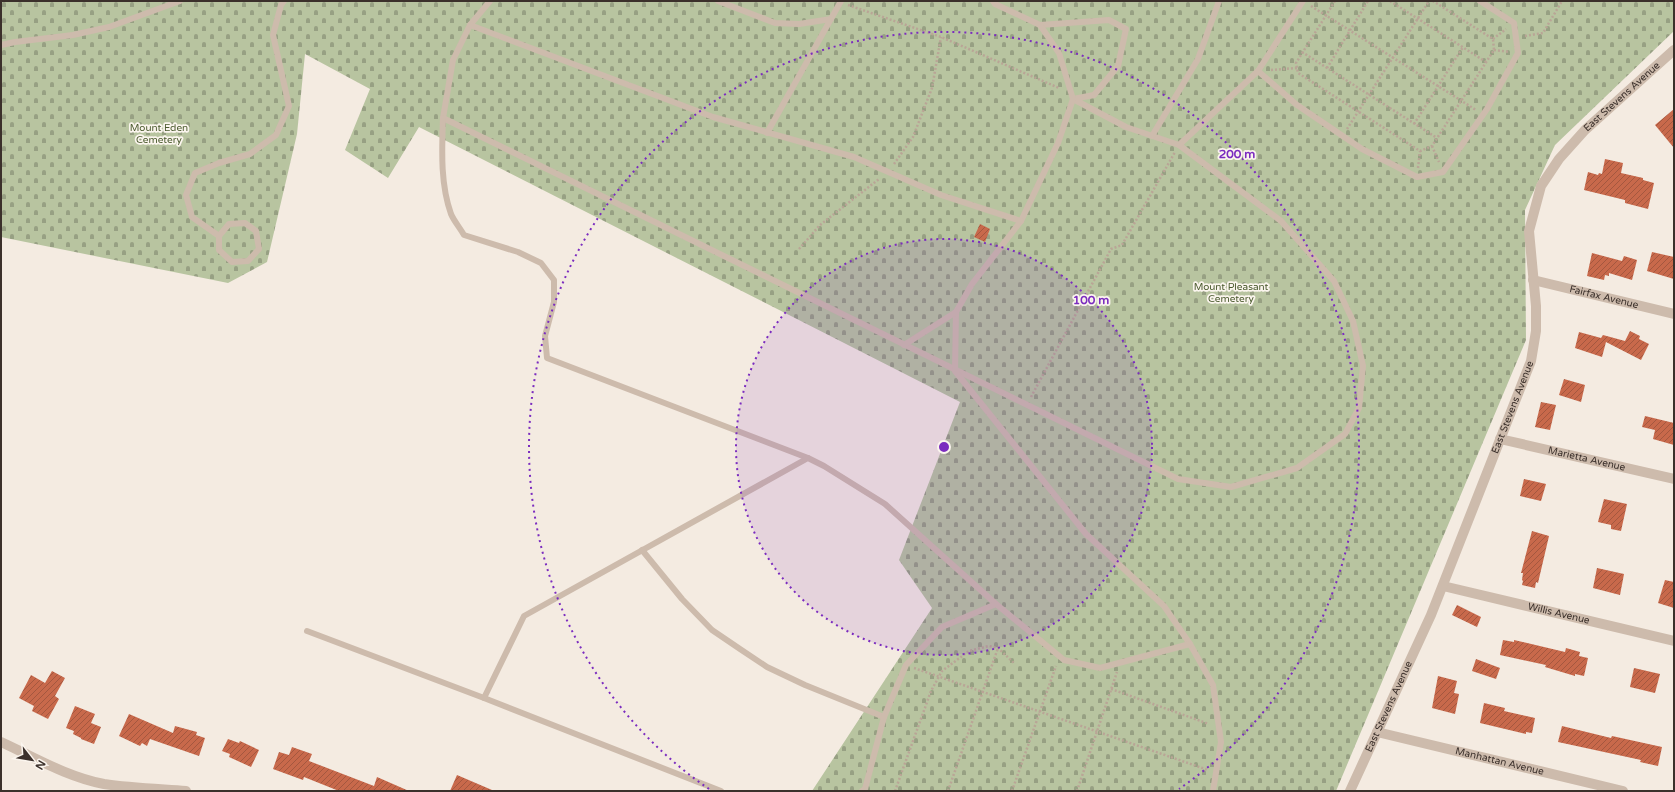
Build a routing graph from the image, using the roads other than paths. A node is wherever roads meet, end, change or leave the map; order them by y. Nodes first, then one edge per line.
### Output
1 (180, 1) edge
2 (284, 1) edge
3 (490, 1) edge
4 (718, 1) edge
5 (988, 1) edge
6 (1219, 1) edge
7 (1303, 1) edge
8 (1480, 1) edge
9 (841, 2) edge
10 (994, 2) edge
11 (831, 19) junction
12 (470, 25) junction
13 (1040, 25) junction
14 (1, 45) edge
15 (1674, 50) edge
16 (1258, 71) junction
17 (1072, 96) junction
18 (443, 118) junction
19 (767, 133) junction
20 (1152, 136) junction
21 (1179, 145) junction
22 (1021, 221) junction
23 (219, 236) junction
24 (1533, 280) junction
25 (956, 312) junction
26 (1674, 314) edge
27 (904, 345) junction
28 (955, 371) junction
29 (1500, 439) junction
30 (808, 458) junction
31 (1674, 479) edge
32 (642, 550) junction
33 (1443, 586) junction
34 (996, 604) junction
35 (307, 631) dead end
36 (1674, 641) edge
37 (1190, 644) junction
38 (484, 698) junction
39 (884, 717) junction
40 (1377, 732) junction
41 (1, 742) edge
42 (90, 780) junction
43 (866, 790) edge
44 (101, 791) edge
45 (186, 791) edge
46 (721, 791) edge
47 (1213, 791) edge
48 (1350, 791) edge
49 (1623, 791) edge

1 - 14 lane
2 - 23 lane
3 - 12 lane
4 - 11 lane
5 - 10 lane
6 - 20 lane
7 - 16 lane
8 - 16 lane
9 - 11 lane
10 - 13 lane
11 - 19 lane
12 - 18 lane
12 - 19 lane
13 - 17 lane
13 - 17 lane
15 - 24 street, East Stevens Avenue
16 - 21 lane
17 - 20 lane
17 - 22 lane
18 - 27 lane
18 - 30 lane
19 - 22 lane
20 - 21 lane
21 - 28 lane
22 - 25 lane
23 - 23 lane
24 - 26 street, Fairfax Avenue
24 - 29 street, East Stevens Avenue
25 - 27 lane
25 - 28 lane
27 - 28 lane
28 - 37 lane
29 - 31 street, Marietta Avenue
29 - 33 street, East Stevens Avenue
30 - 32 lane
30 - 34 lane
32 - 38 lane
32 - 39 lane
33 - 36 street, Willis Avenue
33 - 40 street, East Stevens Avenue
34 - 37 lane
34 - 39 lane
35 - 38 lane
37 - 47 lane
38 - 46 lane
39 - 43 lane
40 - 48 street, East Stevens Avenue
40 - 49 street, Manhattan Avenue
41 - 42 street
42 - 44 street
42 - 45 street

